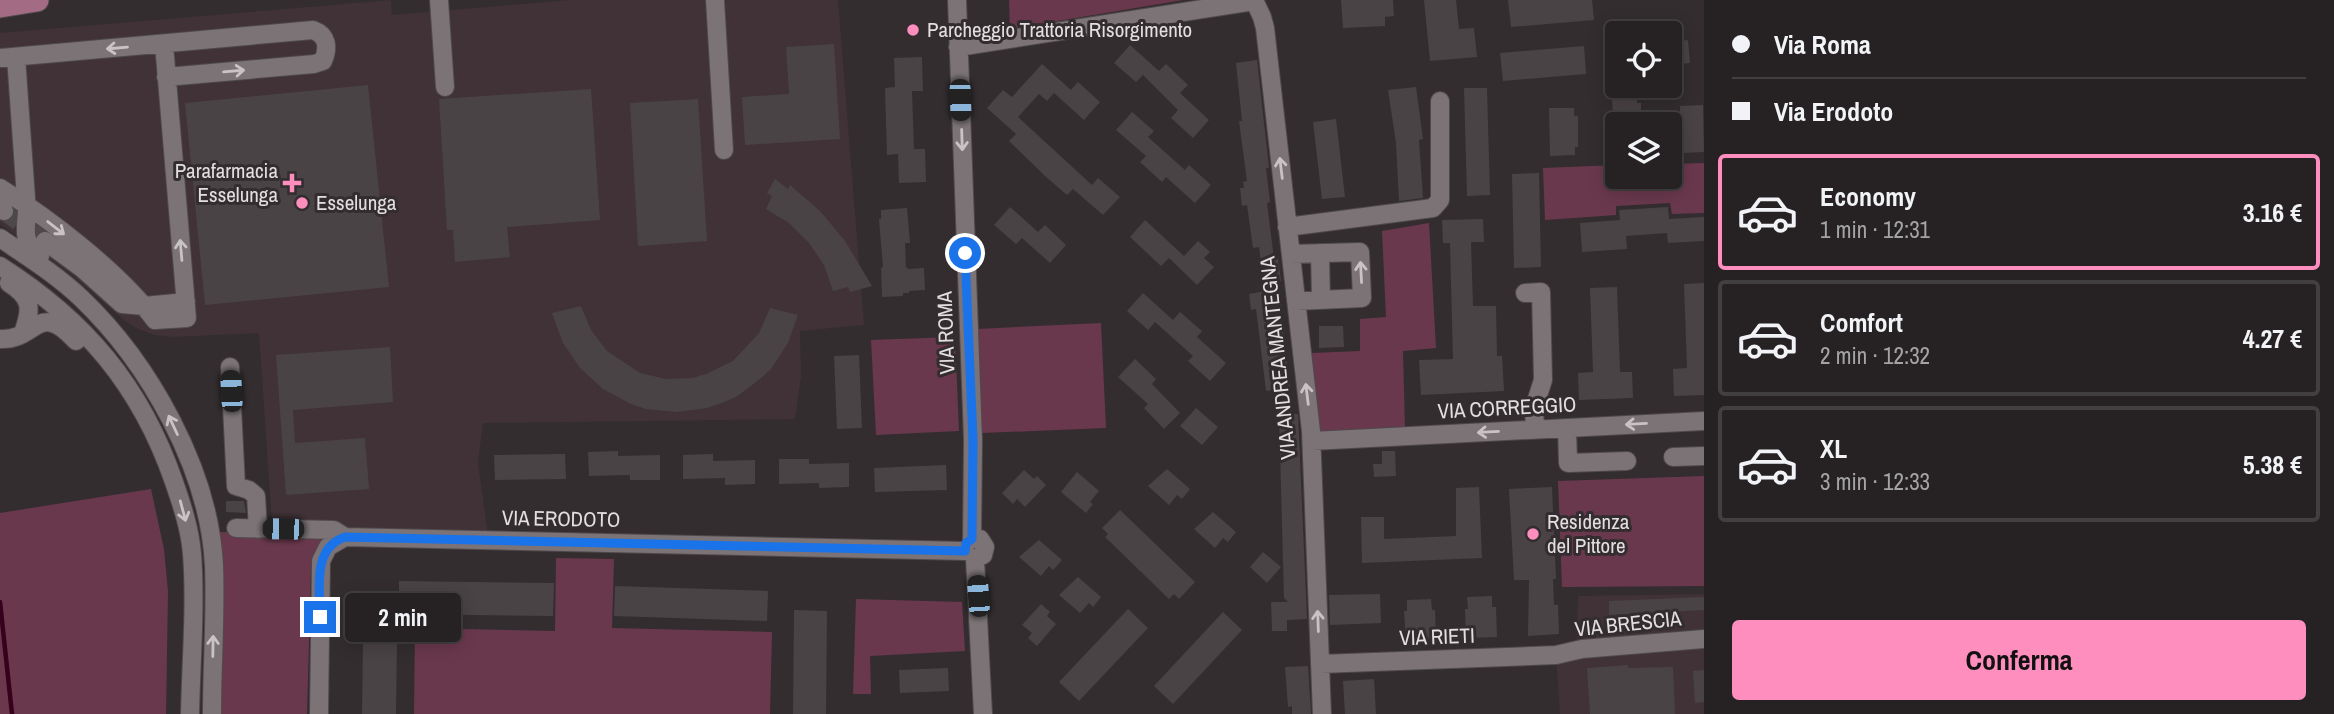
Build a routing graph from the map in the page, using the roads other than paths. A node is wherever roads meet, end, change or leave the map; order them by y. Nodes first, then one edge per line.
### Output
1 (37, 0) edge
2 (439, 0) edge
3 (715, 0) edge
4 (957, 0) edge
5 (1254, 0) edge
6 (1202, 4) edge
7 (0, 6) edge
8 (164, 44) junction
9 (958, 47) junction
10 (8, 58) edge
11 (166, 77) junction
12 (444, 87) dead end
13 (1440, 101) dead end
14 (724, 150) dead end
15 (0, 188) edge
16 (26, 204) junction
17 (1, 215) edge
18 (1287, 227) junction
19 (0, 238) edge
20 (45, 241) tunnel mouth
21 (1320, 253) junction
22 (1291, 254) junction
23 (0, 266) edge
24 (0, 277) edge
25 (1525, 293) dead end
26 (83, 299) junction
27 (1321, 300) junction
28 (1296, 301) junction
29 (145, 306) junction
30 (23, 333) junction
31 (0, 339) edge
32 (230, 367) dead end
33 (1704, 421) edge
34 (1567, 428) junction
35 (1535, 430) junction
36 (155, 436) junction
37 (1312, 441) junction
38 (1704, 456) edge
39 (1673, 457) dead end
40 (1627, 461) dead end
41 (236, 528) dead end
42 (258, 529) junction
43 (345, 537) junction
44 (971, 550) junction
45 (1704, 639) edge
46 (1556, 655) joint
47 (1320, 664) junction
48 (190, 714) edge
49 (212, 714) edge
50 (319, 714) edge
51 (983, 714) edge
52 (1322, 714) edge

1 - 7 main road
2 - 12 street
3 - 14 street
4 - 9 street, VIA ROMA
5 - 6 street
18 -> 5 street, VIA ANDREA MANTEGNA
6 - 9 street
8 -> 10 street
8 - 11 street
11 -> 8 street
9 -> 44 street, VIA ROMA
10 - 16 street
29 -> 11 street
13 - 18 street
15 - 16 street
16 - 17 street
16 - 26 street
16 -> 29 street
18 - 22 street, VIA ANDREA MANTEGNA
19 - 26 street
20 - 29 street
21 - 22 street
21 - 27 street
27 -> 21 street
22 - 28 street, VIA ANDREA MANTEGNA
23 - 36 street
24 - 30 street
25 - 35 street
49 -> 26 street
27 - 28 street
37 -> 28 street, VIA ANDREA MANTEGNA
30 - 31 street
30 - 36 street
32 - 42 street
33 -> 34 street, VIA CORREGGIO
34 - 35 street, VIA CORREGGIO
34 - 40 street
35 -> 37 street, VIA CORREGGIO
36 -> 48 street
47 -> 37 street, VIA ANDREA MANTEGNA
38 - 39 street
41 - 42 street, VIA ERODOTO
42 - 43 street, VIA ERODOTO
43 - 44 street, VIA ERODOTO
43 - 50 street
44 - 51 street, VIA ROMA
45 - 46 street, VIA BRESCIA
46 - 47 street, VIA RIETI
47 - 52 street, VIA ANDREA MANTEGNA

